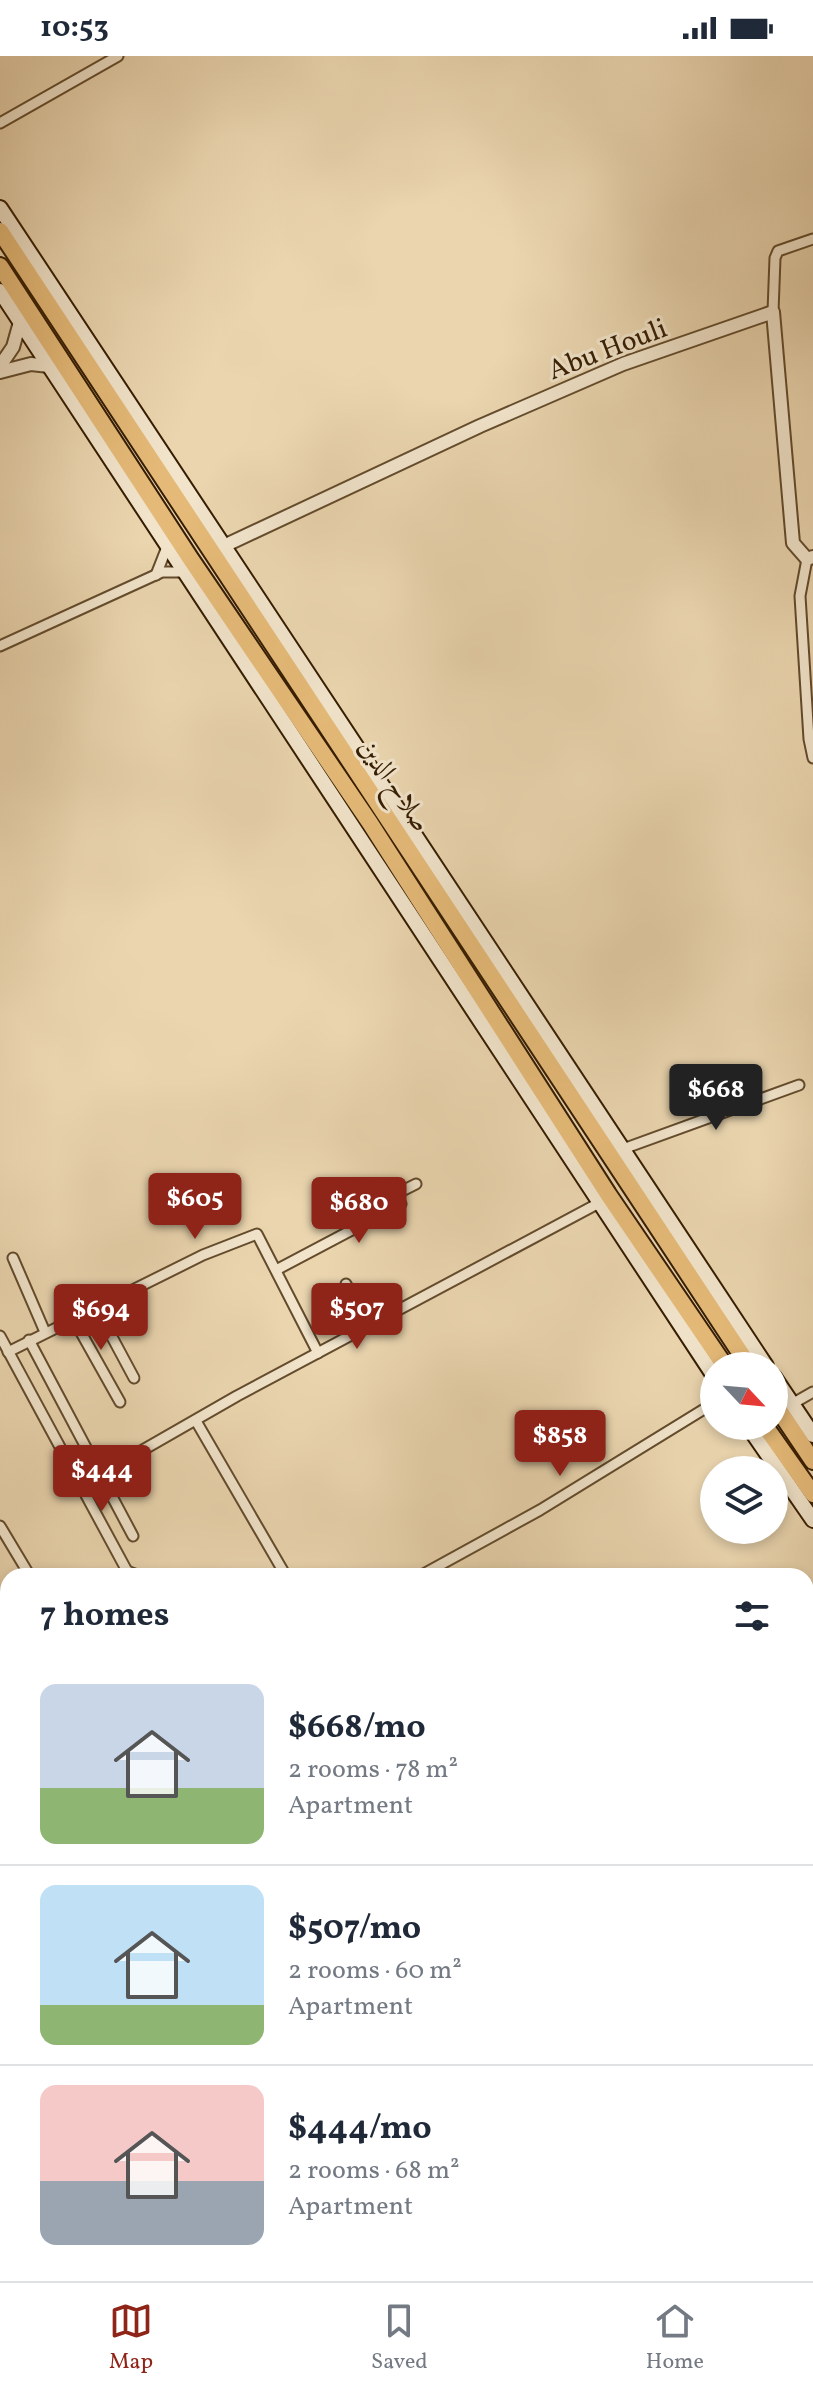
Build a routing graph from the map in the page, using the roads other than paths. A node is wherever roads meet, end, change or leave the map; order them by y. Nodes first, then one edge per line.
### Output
1 (118, 56) edge
2 (0, 123) edge
3 (0, 208) edge
4 (0, 231) edge
5 (813, 239) edge
6 (0, 266) edge
7 (0, 291) edge
8 (773, 312) junction
9 (20, 322) junction
10 (0, 366) edge
11 (49, 366) junction
12 (0, 372) edge
13 (226, 545) junction
14 (167, 547) junction
15 (810, 558) edge
16 (182, 572) junction
17 (156, 575) junction
18 (0, 646) edge
19 (813, 758) edge
20 (361, 779) junction
21 (344, 788) junction
22 (459, 929) junction
23 (438, 930) junction
24 (799, 1085) dead end
25 (623, 1149) junction
26 (416, 1184) dead end
27 (599, 1203) junction
28 (13, 1258) dead end
29 (278, 1269) junction
30 (346, 1284) dead end
31 (97, 1309) junction
32 (74, 1320) junction
33 (368, 1327) junction
34 (45, 1332) junction
35 (0, 1336) edge
36 (29, 1340) junction
37 (8, 1352) junction
38 (715, 1352) edge
39 (740, 1352) edge
40 (757, 1352) edge
41 (318, 1353) junction
42 (700, 1355) edge
43 (134, 1378) dead end
44 (813, 1392) edge
45 (788, 1398) edge
46 (120, 1402) dead end
47 (792, 1404) junction
48 (700, 1411) edge
49 (196, 1421) junction
50 (788, 1424) edge
51 (813, 1435) edge
52 (758, 1440) edge
53 (775, 1440) edge
54 (813, 1461) edge
55 (101, 1474) junction
56 (813, 1494) edge
57 (813, 1520) edge
58 (0, 1526) edge
59 (133, 1536) dead end
60 (25, 1568) edge
61 (120, 1568) edge
62 (281, 1568) edge
63 (435, 1568) edge

1 - 2 street
3 - 13 main road
4 - 20 highway, صلاح الدين
5 - 8 street
6 - 21 highway, صلاح الدين
7 - 9 main road
8 - 13 street, Abu Houli
8 - 15 street
9 - 10 street
9 - 11 main road
11 - 12 street
11 - 14 main road
13 - 25 main road
14 - 16 main road
14 - 17 street
15 - 19 street
16 - 17 street
16 - 27 main road
17 - 18 street
20 - 21 highway
20 - 22 highway, صلاح الدين
21 - 23 highway, صلاح الدين
22 - 23 highway
22 - 39 highway, صلاح الدين
23 - 38 highway, صلاح الدين
24 - 25 street
25 - 40 main road
26 - 29 street
27 - 33 street
27 - 42 main road
28 - 34 street
29 - 31 street
29 - 41 street
30 - 33 street
31 - 32 street
31 - 43 street
32 - 34 street
32 - 46 street
33 - 41 street
34 - 36 street
35 - 37 street
36 - 37 street
36 - 55 street
37 - 61 street
41 - 49 street
44 - 47 street
45 - 47 main road
47 - 51 main road
48 - 63 street
49 - 55 street
49 - 62 street
50 - 54 highway
52 - 57 main road
53 - 56 highway
55 - 59 street
58 - 60 street

